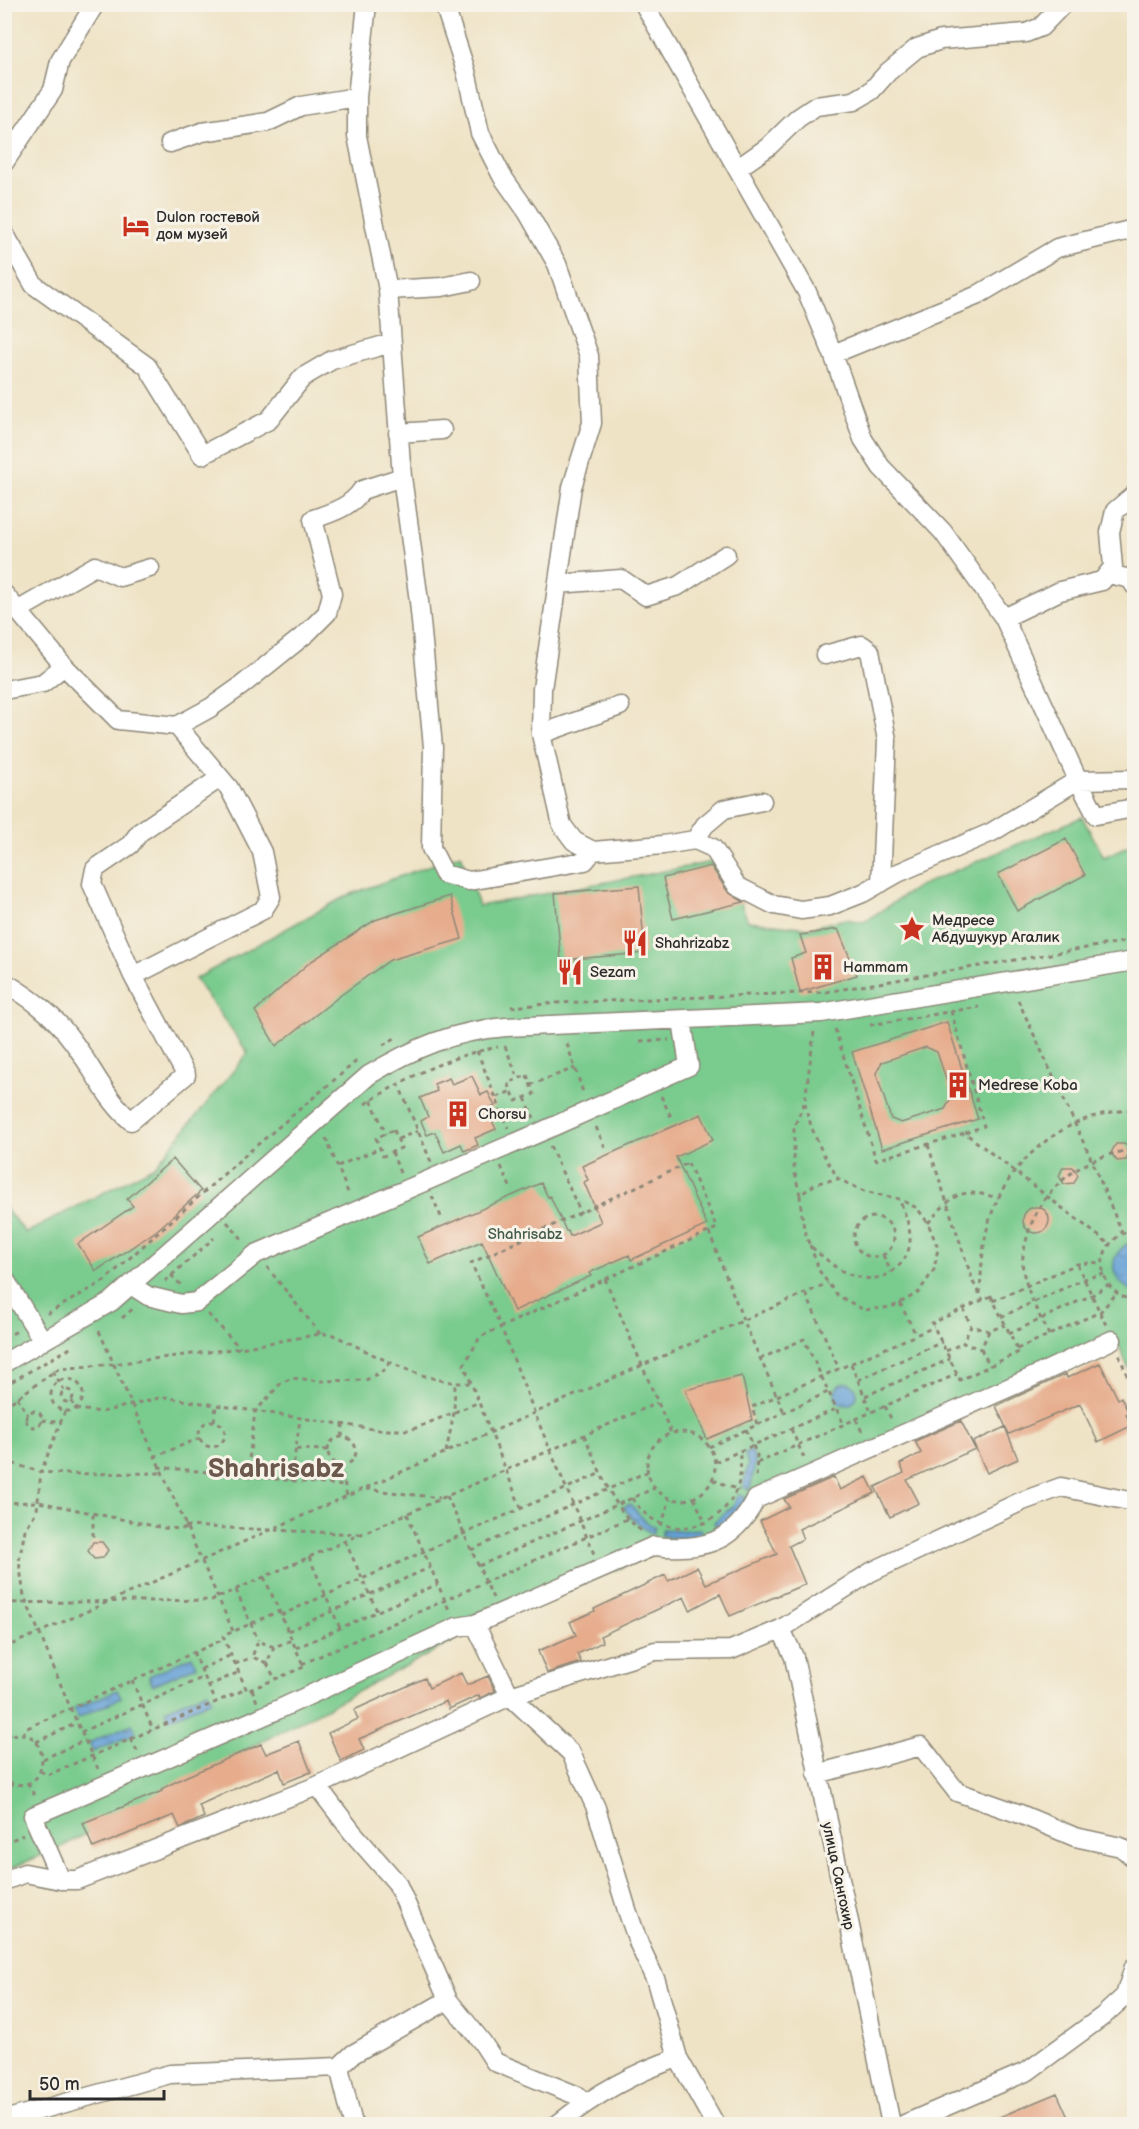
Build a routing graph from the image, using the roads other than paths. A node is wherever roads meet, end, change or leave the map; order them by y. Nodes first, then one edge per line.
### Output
1 (95, 4) edge
2 (367, 4) edge
3 (444, 4) edge
4 (644, 4) edge
5 (1063, 4) edge
6 (357, 97) junction
7 (170, 143) dead end
8 (4, 163) edge
9 (738, 168) junction
10 (1134, 230) edge
11 (4, 233) edge
12 (471, 281) dead end
13 (388, 290) junction
14 (391, 343) junction
15 (833, 354) junction
16 (442, 430) dead end
17 (398, 433) junction
18 (402, 477) junction
19 (1134, 495) edge
20 (726, 555) dead end
21 (150, 568) dead end
22 (1108, 574) junction
23 (558, 584) junction
24 (1134, 585) edge
25 (4, 594) edge
26 (17, 611) junction
27 (1005, 618) junction
28 (825, 655) dead end
29 (64, 666) junction
30 (4, 690) edge
31 (620, 706) dead end
32 (177, 726) junction
33 (541, 734) junction
34 (220, 778) junction
35 (1134, 779) edge
36 (1078, 780) junction
37 (762, 801) dead end
38 (1134, 808) edge
39 (695, 840) junction
40 (593, 851) junction
41 (881, 883) junction
42 (1134, 961) edge
43 (133, 976) junction
44 (4, 982) edge
45 (682, 1020) junction
46 (4, 1278) edge
47 (131, 1285) junction
48 (1112, 1340) dead end
49 (43, 1341) junction
50 (4, 1362) edge
51 (1134, 1502) edge
52 (475, 1624) junction
53 (781, 1629) junction
54 (510, 1696) junction
55 (817, 1774) junction
56 (317, 1786) junction
57 (1134, 1858) edge
58 (61, 1880) junction
59 (4, 1881) edge
60 (1134, 1967) edge
61 (448, 2000) junction
62 (678, 2058) junction
63 (339, 2067) junction
64 (586, 2103) junction
65 (4, 2120) edge
66 (353, 2124) edge
67 (558, 2124) edge
68 (715, 2124) edge
69 (891, 2124) edge
70 (905, 2124) edge

1 - 8 street
2 - 6 street
3 - 23 street
4 - 9 street
5 - 9 street
6 - 7 street
6 - 13 street
9 - 15 street
10 - 15 street
11 - 14 street
12 - 13 street
13 - 14 street
14 - 17 street
15 - 27 street
16 - 17 street
17 - 18 street
18 - 32 street
18 - 40 street
19 - 22 street
20 - 23 street
21 - 26 street
22 - 24 street
22 - 27 street
23 - 33 street
25 - 26 street
26 - 29 street
27 - 36 street
28 - 41 street
29 - 30 street
29 - 32 street
31 - 33 street
32 - 34 street
33 - 40 street
34 - 43 street
34 - 43 street
35 - 36 street
36 - 38 street
36 - 41 street
37 - 39 street
39 - 40 street
39 - 41 street
42 - 45 street
43 - 44 street
45 - 47 street
45 - 47 street
46 - 49 street
47 - 49 street
48 - 52 street
49 - 50 street
51 - 53 street
52 - 54 street
52 - 58 street
53 - 54 street
53 - 55 street, улица Сангохир
54 - 56 street
54 - 62 street
55 - 57 street
55 - 69 street, улица Сангохир
56 - 58 street
56 - 61 street
58 - 59 street
60 - 70 street
61 - 63 street
61 - 64 street
62 - 64 street
62 - 68 street
63 - 65 street
63 - 66 street
64 - 67 street

